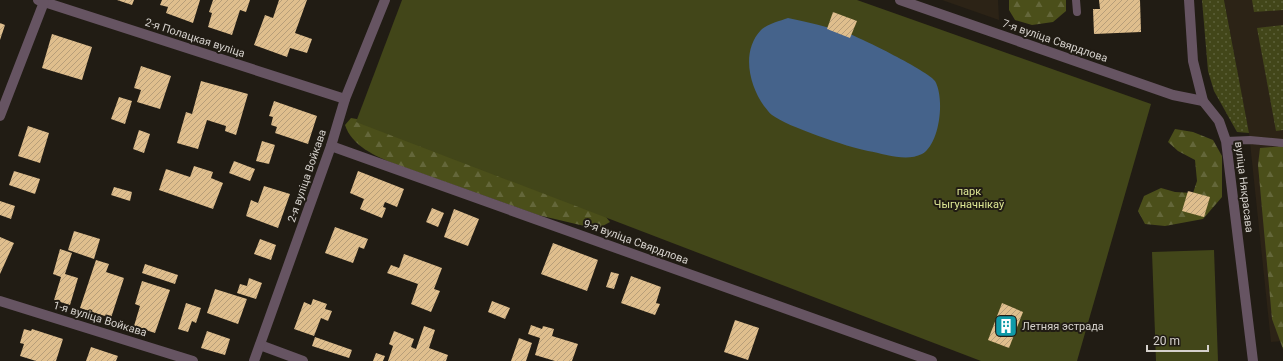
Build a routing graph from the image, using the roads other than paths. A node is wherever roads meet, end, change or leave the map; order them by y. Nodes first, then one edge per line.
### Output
1 (385, 0) edge
2 (900, 0) edge
3 (1076, 0) edge
4 (1189, 0) edge
5 (41, 1) edge
6 (1076, 12) dead end
7 (345, 99) junction
8 (1203, 101) junction
9 (0, 116) edge
10 (1226, 141) junction
11 (1283, 143) edge
12 (331, 146) junction
13 (0, 301) edge
14 (260, 345) junction
15 (193, 361) edge
16 (254, 361) edge
17 (304, 361) edge
18 (932, 361) edge
19 (1253, 361) edge

1 - 7 street, 2-я вуліца Войкава
2 - 8 street, 7-я вуліца Свярдлова
3 - 6 lane
4 - 8 street, вуліца Някрасава
5 - 7 street, 2-я Полацкая вуліца
5 - 9 street
7 - 12 street, 2-я вуліца Войкава
8 - 10 street, вуліца Някрасава
10 - 11 lane
10 - 19 street, вуліца Някрасава
12 - 14 street, 2-я вуліца Войкава
12 - 18 street, 9-я вуліца Свярдлова
13 - 15 street, 1-я вуліца Войкава
14 - 16 street, 2-я вуліца Войкава
14 - 17 street

